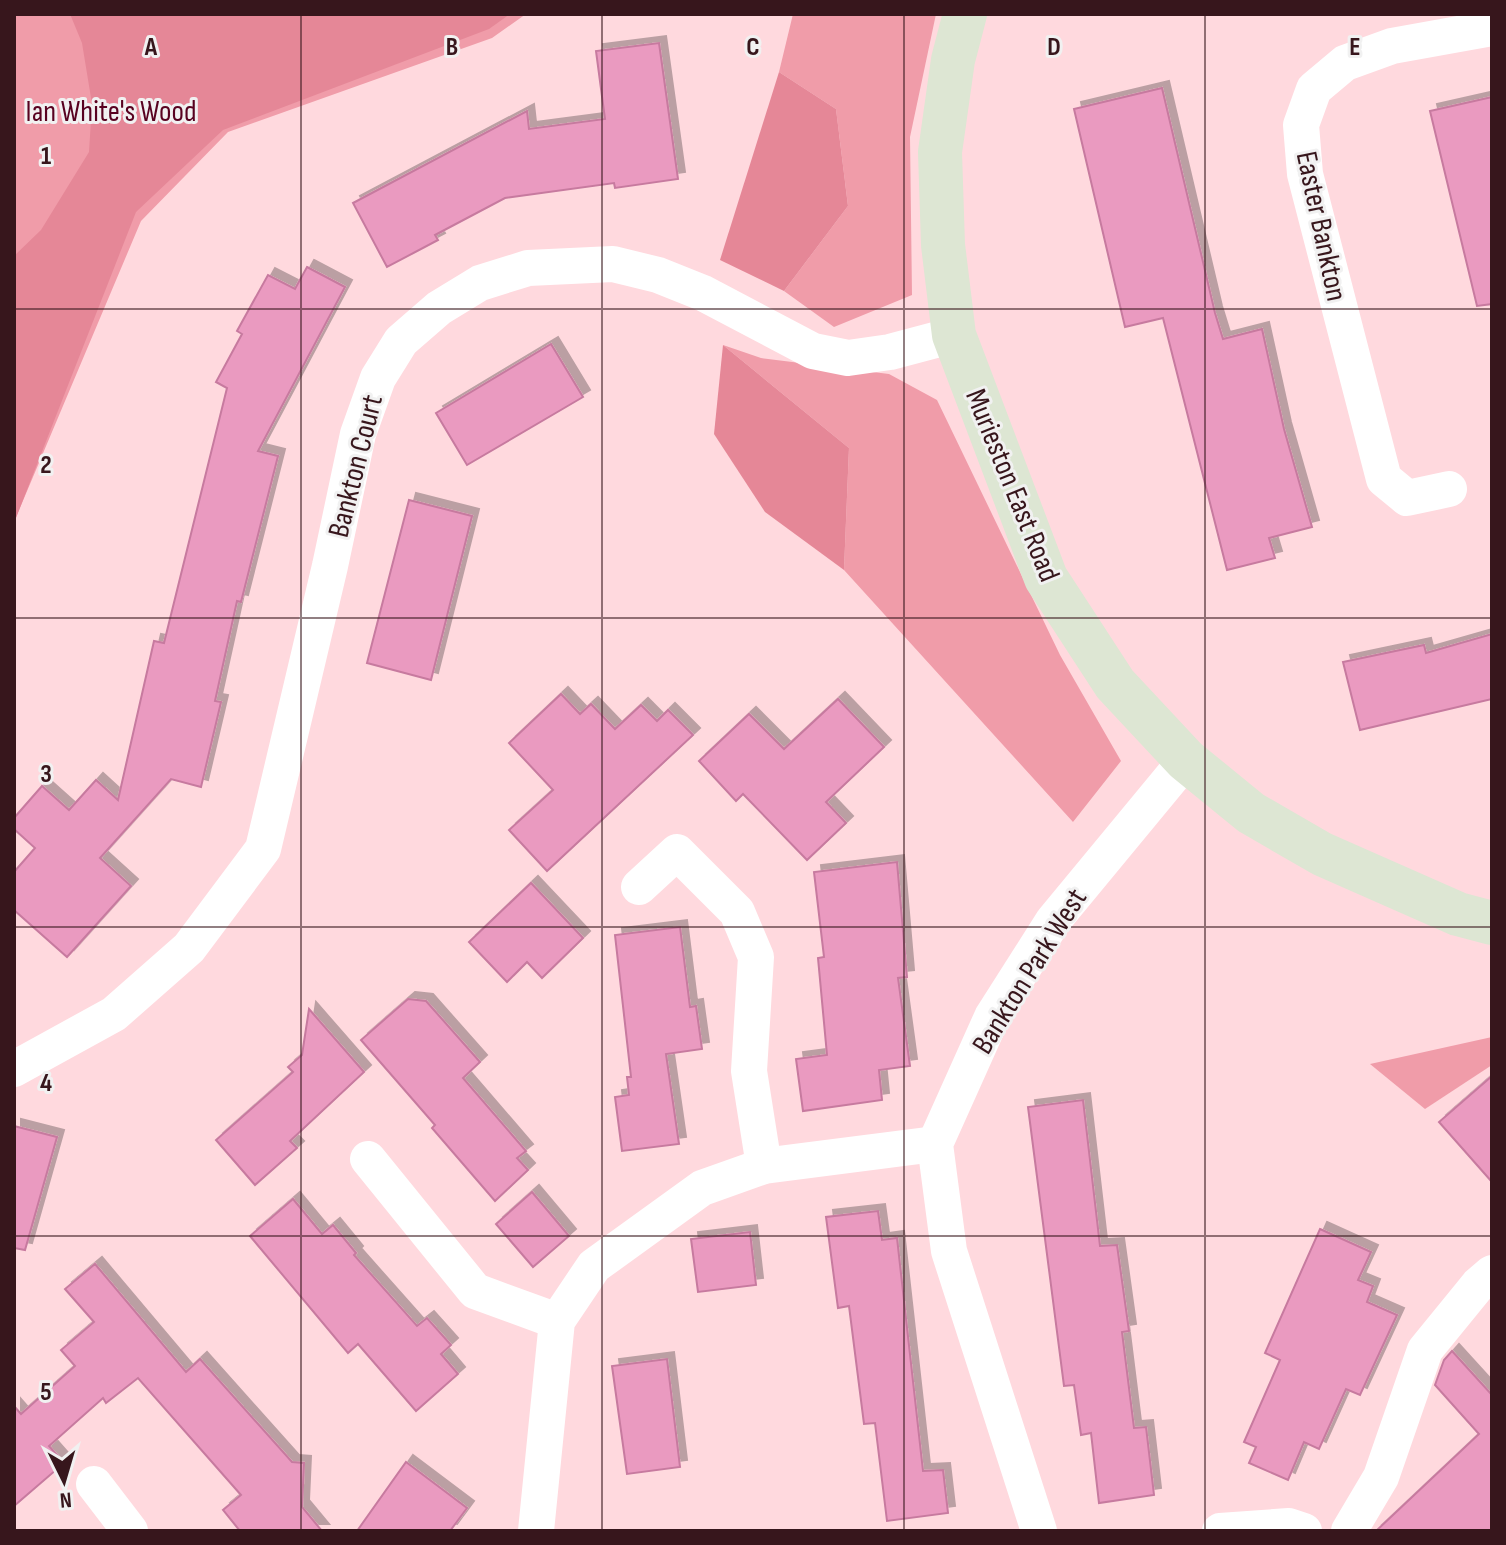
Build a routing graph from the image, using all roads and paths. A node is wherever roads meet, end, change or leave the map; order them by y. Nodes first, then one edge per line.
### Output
1 (965, 14) edge
2 (1492, 28) edge
3 (954, 335) junction
4 (1449, 489) dead end
5 (1186, 760) junction
6 (639, 887) dead end
7 (1492, 923) edge
8 (14, 1069) edge
9 (935, 1144) junction
10 (368, 1159) dead end
11 (764, 1166) junction
12 (1492, 1273) edge
13 (557, 1321) junction
14 (94, 1484) dead end
15 (130, 1531) edge
16 (536, 1531) edge
17 (1039, 1531) edge
18 (1220, 1531) edge
19 (1304, 1531) edge
20 (1349, 1531) edge

1 - 3 street, Murieston East Road
2 - 4 street, Easter Bankton
3 - 5 street, Murieston East Road
3 - 8 street, Bankton Court
5 - 7 street, Murieston East Road
5 - 9 street, Bankton Park West
6 - 11 street
9 - 11 street
9 - 17 street
10 - 13 street
11 - 13 street
12 - 20 street
13 - 16 street
14 - 15 street
18 - 19 street

